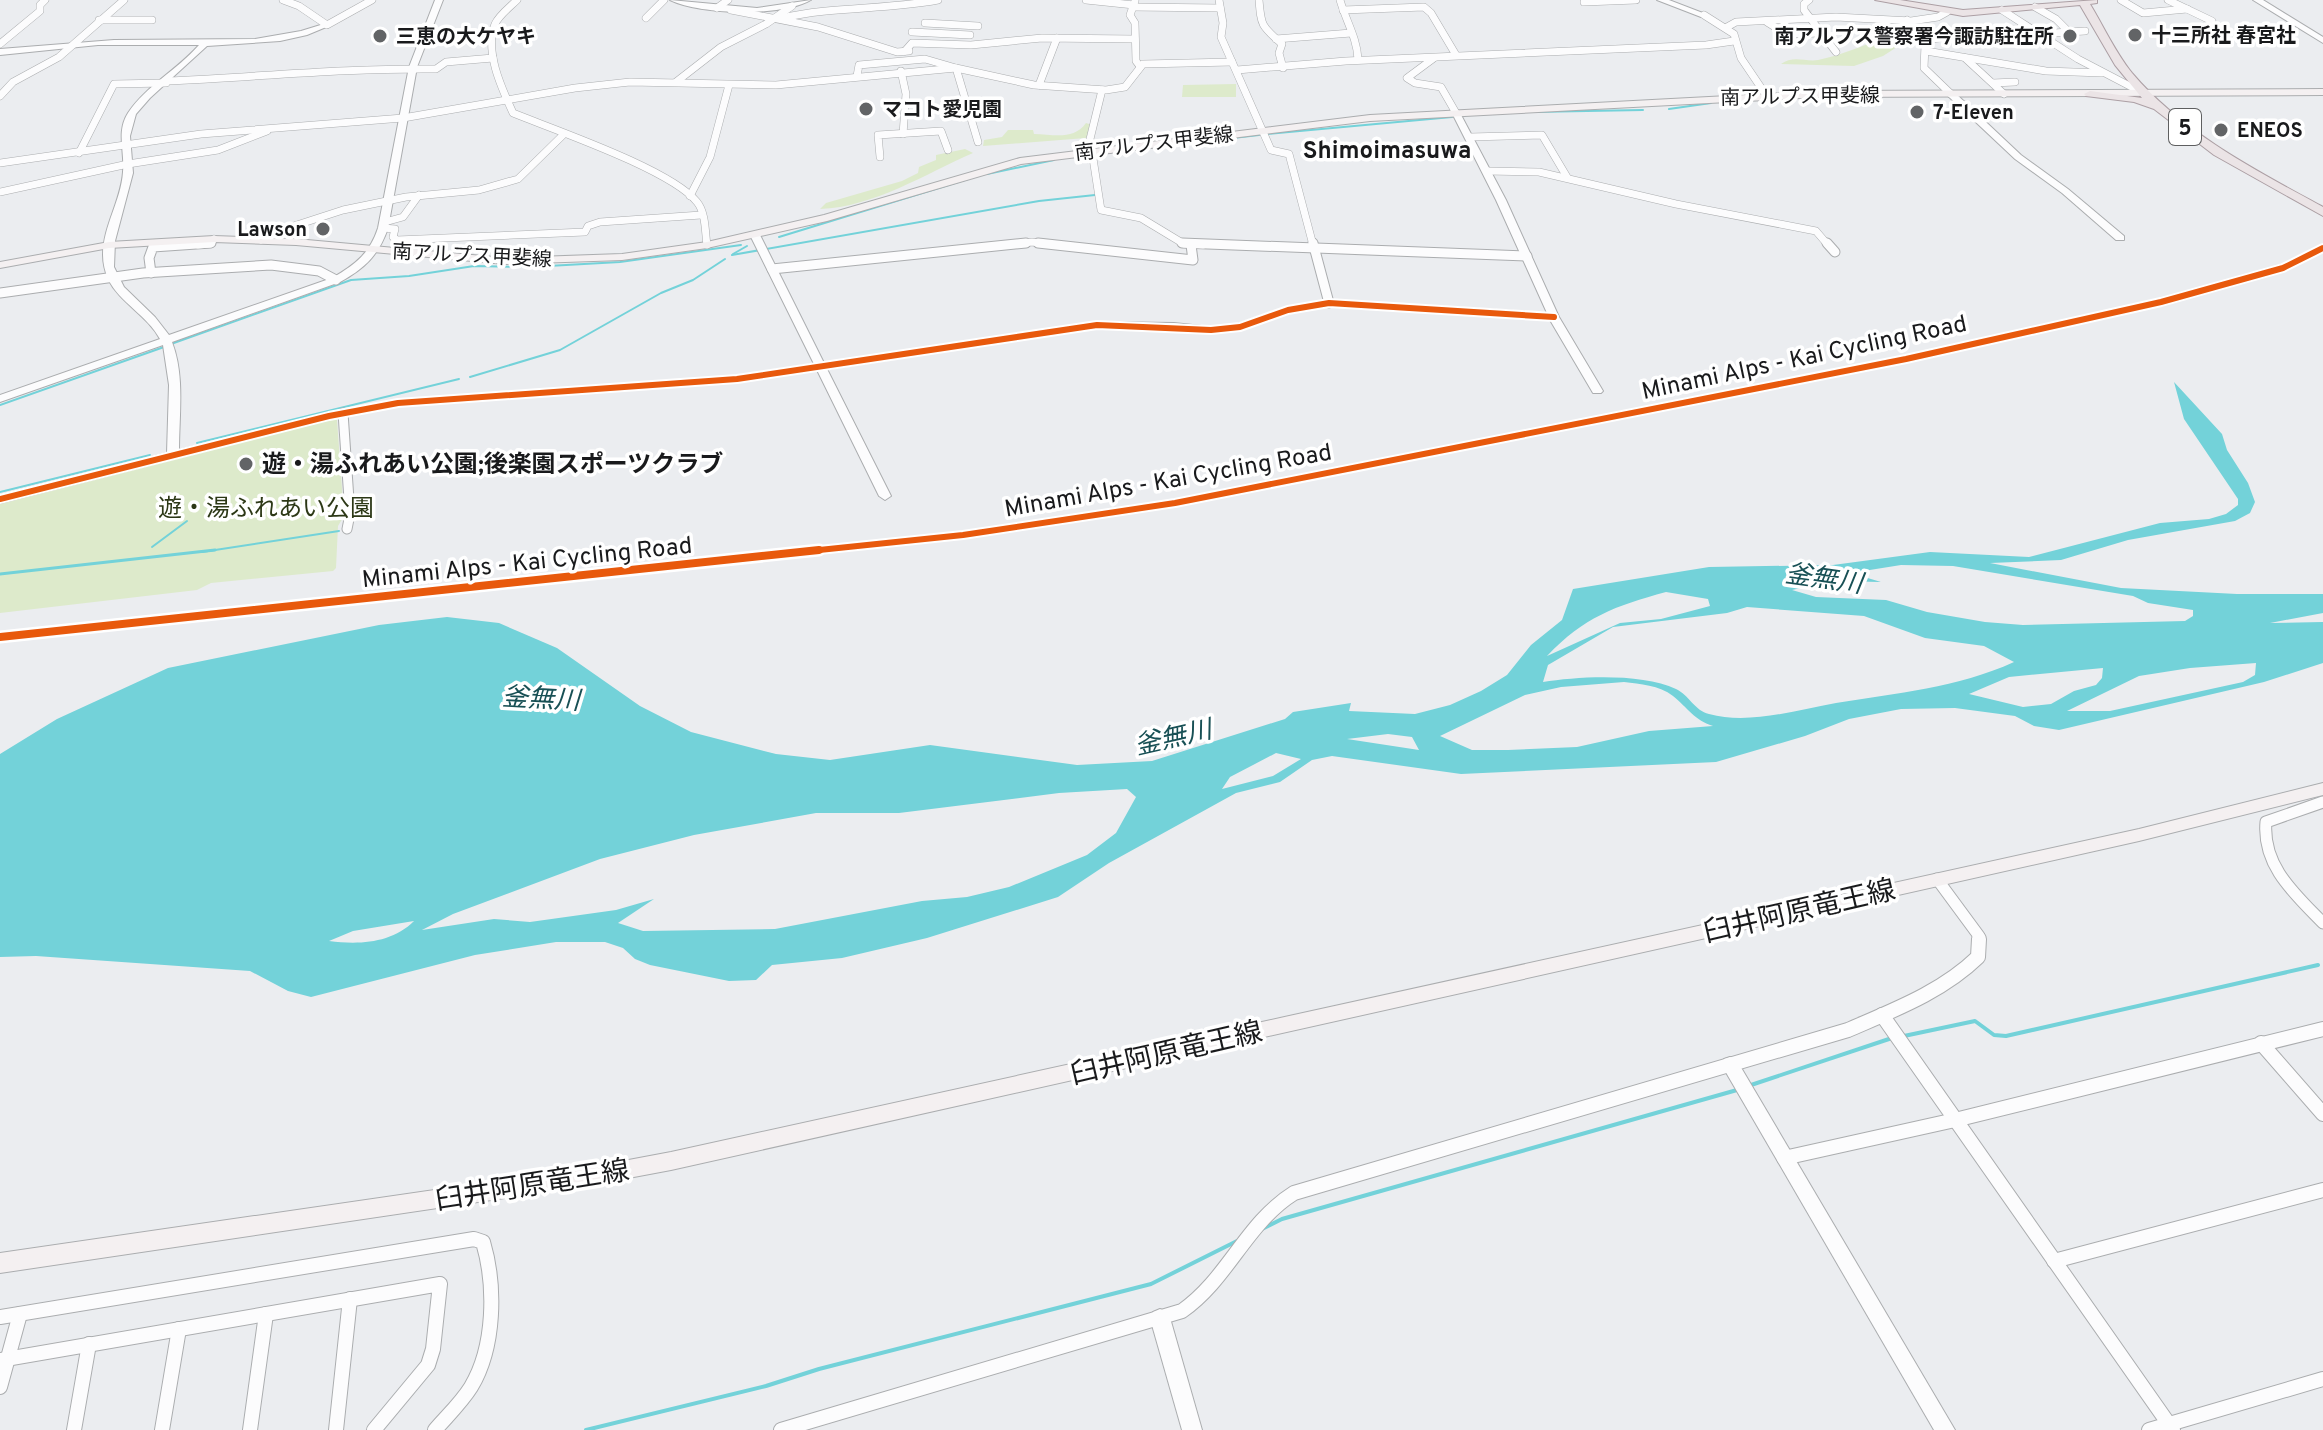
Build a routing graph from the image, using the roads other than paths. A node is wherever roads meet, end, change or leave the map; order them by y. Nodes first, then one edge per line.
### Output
1 (45, 0) edge
2 (124, 0) edge
3 (283, 0) edge
4 (372, 0) edge
5 (439, 0) edge
6 (517, 0) edge
7 (664, 0) edge
8 (674, 0) edge
9 (728, 0) edge
10 (807, 0) edge
11 (938, 0) edge
12 (1086, 0) edge
13 (1259, 0) edge
14 (1340, 0) edge
15 (1636, 0) edge
16 (1661, 0) edge
17 (1809, 0) edge
18 (1886, 0) edge
19 (2121, 0) edge
20 (2168, 0) edge
21 (2257, 0) edge
22 (2090, 1) edge
23 (1584, 2) edge
24 (1133, 4) edge
25 (1219, 4) edge
26 (792, 6) junction
27 (2000, 7) edge
28 (2035, 7) junction
29 (717, 8) junction
30 (2187, 9) junction
31 (731, 10) junction
32 (1343, 10) junction
33 (1947, 12) junction
34 (1704, 15) joint
35 (985, 17) dead end
36 (646, 18) dead end
37 (777, 19) junction
38 (1812, 19) junction
39 (98, 20) junction
40 (152, 20) dead end
41 (1907, 20) junction
42 (2212, 21) dead end
43 (1767, 22) junction
44 (925, 23) dead end
45 (942, 24) junction
46 (327, 25) junction
47 (978, 26) junction
48 (1727, 27) junction
49 (2029, 28) junction
50 (2085, 31) dead end
51 (912, 32) dead end
52 (2069, 32) junction
53 (1351, 33) junction
54 (1823, 33) junction
55 (936, 34) junction
56 (2038, 34) junction
57 (952, 35) junction
58 (970, 35) junction
59 (1057, 38) junction
60 (1135, 39) junction
61 (1276, 39) junction
62 (1922, 40) junction
63 (1734, 41) junction
64 (2323, 41) edge
65 (206, 42) junction
66 (0, 44) edge
67 (947, 44) junction
68 (71, 45) junction
69 (962, 45) junction
70 (938, 50) junction
71 (905, 51) junction
72 (1926, 51) junction
73 (0, 52) edge
74 (1836, 52) dead end
75 (1456, 55) junction
76 (1436, 57) junction
77 (1965, 57) junction
78 (493, 58) junction
79 (925, 59) junction
80 (1358, 59) junction
81 (1232, 62) junction
82 (1139, 65) junction
83 (413, 67) junction
84 (956, 68) junction
85 (1283, 68) junction
86 (920, 70) junction
87 (1237, 70) junction
88 (901, 71) junction
89 (2102, 73) junction
90 (857, 76) junction
91 (167, 82) junction
92 (676, 82) junction
93 (2015, 82) dead end
94 (1993, 83) junction
95 (729, 85) junction
96 (1039, 85) junction
97 (1102, 90) junction
98 (2323, 92) edge
99 (1951, 94) junction
100 (2004, 94) junction
101 (2090, 94) junction
102 (2151, 94) junction
103 (1766, 95) junction
104 (0, 96) edge
105 (508, 102) junction
106 (1456, 113) junction
107 (403, 118) junction
108 (269, 130) junction
109 (1260, 130) junction
110 (564, 134) junction
111 (903, 134) junction
112 (2195, 135) junction
113 (1470, 137) junction
114 (978, 142) dead end
115 (126, 148) junction
116 (948, 150) dead end
117 (1091, 151) junction
118 (79, 153) junction
119 (880, 157) dead end
120 (0, 163) edge
121 (128, 165) junction
122 (1487, 171) junction
123 (1567, 177) junction
124 (0, 192) edge
125 (419, 195) junction
126 (690, 196) junction
127 (387, 201) junction
128 (2322, 209) edge
129 (701, 215) junction
130 (384, 225) junction
131 (755, 235) junction
132 (2120, 238) dead end
133 (214, 239) junction
134 (261, 240) junction
135 (109, 245) junction
136 (707, 245) junction
137 (1191, 245) junction
138 (1317, 249) junction
139 (377, 250) junction
140 (1835, 252) dead end
141 (1527, 256) junction
142 (0, 265) edge
143 (772, 269) junction
144 (151, 273) junction
145 (112, 277) junction
146 (336, 280) junction
147 (0, 293) edge
148 (1329, 303) junction
149 (1554, 317) junction
150 (167, 340) junction
151 (819, 367) junction
152 (1597, 391) dead end
153 (0, 399) edge
154 (343, 413) junction
155 (173, 454) junction
156 (885, 496) dead end
157 (0, 499) edge
158 (347, 529) dead end
159 (2323, 789) edge
160 (2323, 802) edge
161 (1937, 879) junction
162 (2323, 923) edge
163 (1882, 1015) junction
164 (2323, 1029) edge
165 (2261, 1043) junction
166 (1730, 1064) junction
167 (2323, 1114) edge
168 (1955, 1120) junction
169 (1784, 1158) junction
170 (2323, 1190) edge
171 (2054, 1261) junction
172 (0, 1263) edge
173 (350, 1299) junction
174 (20, 1314) junction
175 (266, 1314) junction
176 (0, 1317) edge
177 (1160, 1318) junction
178 (179, 1329) junction
179 (89, 1344) junction
180 (4, 1359) edge
181 (2323, 1379) edge
182 (0, 1387) edge
183 (2170, 1427) edge
184 (74, 1430) edge
185 (162, 1430) edge
186 (250, 1430) edge
187 (336, 1430) edge
188 (374, 1430) edge
189 (435, 1430) edge
190 (781, 1430) edge
191 (1192, 1430) edge
192 (1945, 1430) edge
193 (2149, 1430) edge

1 - 66 street
2 - 39 street
3 - 46 street
4 - 46 street
5 - 83 street
6 - 78 street
7 - 36 street
8 - 29 street
9 - 29 street
10 - 26 street
11 - 37 street
12 - 24 street
13 - 61 street
14 - 32 street
15 - 23 street
16 - 34 street
17 - 38 street
18 - 33 main road, 5
19 - 30 street
20 - 30 street
21 - 64 street
22 - 28 main road, 5
22 - 102 main road, 5
24 - 25 street
24 - 60 street
25 - 81 street
26 - 31 street
26 - 37 street
27 - 28 main road, 5
27 - 33 main road, 5
27 - 49 street
28 - 52 street
29 - 31 street
30 - 42 street
31 - 37 street
32 - 53 street
32 - 75 street
33 - 41 street
34 - 48 street
35 - 47 street
37 - 71 street
37 - 92 street
38 - 41 street
38 - 43 street
38 - 54 street
39 - 40 street
39 - 68 street
41 - 62 street
43 - 48 street
43 - 54 street
44 - 45 street
45 - 47 street
45 - 55 street
46 - 65 street
47 - 58 street
48 - 63 street
49 - 56 street
49 - 62 street
50 - 52 street
51 - 55 street
52 - 56 street
53 - 61 street
53 - 80 street
54 - 74 street
55 - 57 street
56 - 89 street
57 - 58 street
57 - 67 street
58 - 69 street
59 - 60 street
59 - 69 street
59 - 96 street
60 - 82 street
61 - 85 street
62 - 72 street
63 - 75 street
63 - 103 street
65 - 68 street
65 - 91 street
67 - 69 street
67 - 70 street
67 - 71 street
68 - 73 street
68 - 104 street
70 - 71 street
70 - 79 street
72 - 77 street
72 - 99 street
75 - 76 street
76 - 80 street
76 - 106 street
77 - 89 street
77 - 94 street
78 - 83 street
78 - 105 street
79 - 84 street
79 - 86 street
79 - 90 street
80 - 85 street
81 - 82 street
81 - 87 street
82 - 97 street
83 - 91 street
83 - 107 street
84 - 86 street
84 - 96 street
84 - 114 street
85 - 87 street
86 - 88 street
87 - 109 street
88 - 90 street
88 - 111 street
89 - 102 street
90 - 95 street
91 - 115 street
91 - 118 street
92 - 95 street
92 - 105 street
93 - 94 street
94 - 100 street
95 - 126 street
96 - 97 street
97 - 117 street
98 - 102 main road, 南アルプス甲斐線
99 - 100 main road, 南アルプス甲斐線
99 - 103 main road, 南アルプス甲斐線
99 - 132 street
100 - 101 main road, 南アルプス甲斐線
101 - 102 main road, 南アルプス甲斐線
101 - 112 main road
102 - 112 main road, 5
102 - 128 main road, 5
103 - 106 main road, 南アルプス甲斐線
105 - 107 street
105 - 110 street
106 - 109 main road, 南アルプス甲斐線
106 - 113 street
107 - 108 street
107 - 127 street
108 - 115 street
108 - 121 street
109 - 117 main road, 南アルプス甲斐線
109 - 138 street
110 - 125 street
110 - 126 street
111 - 116 street
111 - 119 street
112 - 128 main road, 5
113 - 122 street
113 - 123 street
115 - 118 street
115 - 121 street
117 - 131 main road, 南アルプス甲斐線
117 - 137 street
118 - 120 street
121 - 124 street
121 - 135 street
122 - 123 street
122 - 141 street
123 - 140 street
125 - 127 street
125 - 130 street
126 - 129 street
127 - 130 street
127 - 134 street
129 - 130 street
129 - 136 street
130 - 139 street
131 - 136 main road, 南アルプス甲斐線
131 - 143 street
133 - 134 main road, 南アルプス甲斐線
133 - 135 main road, 南アルプス甲斐線
133 - 144 street
134 - 139 main road, 南アルプス甲斐線
135 - 142 main road, 南アルプス甲斐線
135 - 145 street
136 - 139 main road, 南アルプス甲斐線
137 - 138 street
137 - 143 street
138 - 141 street
138 - 148 street
139 - 146 street
141 - 149 street
143 - 151 street
144 - 145 street
144 - 146 street
145 - 147 street
145 - 150 street
146 - 150 street
148 - 149 street
148 - 151 street
149 - 152 street
150 - 153 street
150 - 155 street
151 - 154 street
151 - 156 street
154 - 155 street
154 - 158 street
155 - 157 street
159 - 161 main road, 臼井阿原竜王線
160 - 162 street
161 - 163 street
161 - 172 main road, 臼井阿原竜王線
163 - 166 street
163 - 168 street
164 - 165 street
165 - 167 street
165 - 168 street
166 - 169 street
166 - 177 street
168 - 169 street
168 - 171 street
169 - 192 street
170 - 171 street
171 - 183 street
173 - 175 street
173 - 187 street
173 - 188 street
174 - 176 street
174 - 180 street
174 - 189 street
175 - 178 street
175 - 186 street
177 - 190 street
177 - 191 street
178 - 179 street
178 - 185 street
179 - 180 street
179 - 184 street
180 - 182 street
181 - 183 street
183 - 193 street

